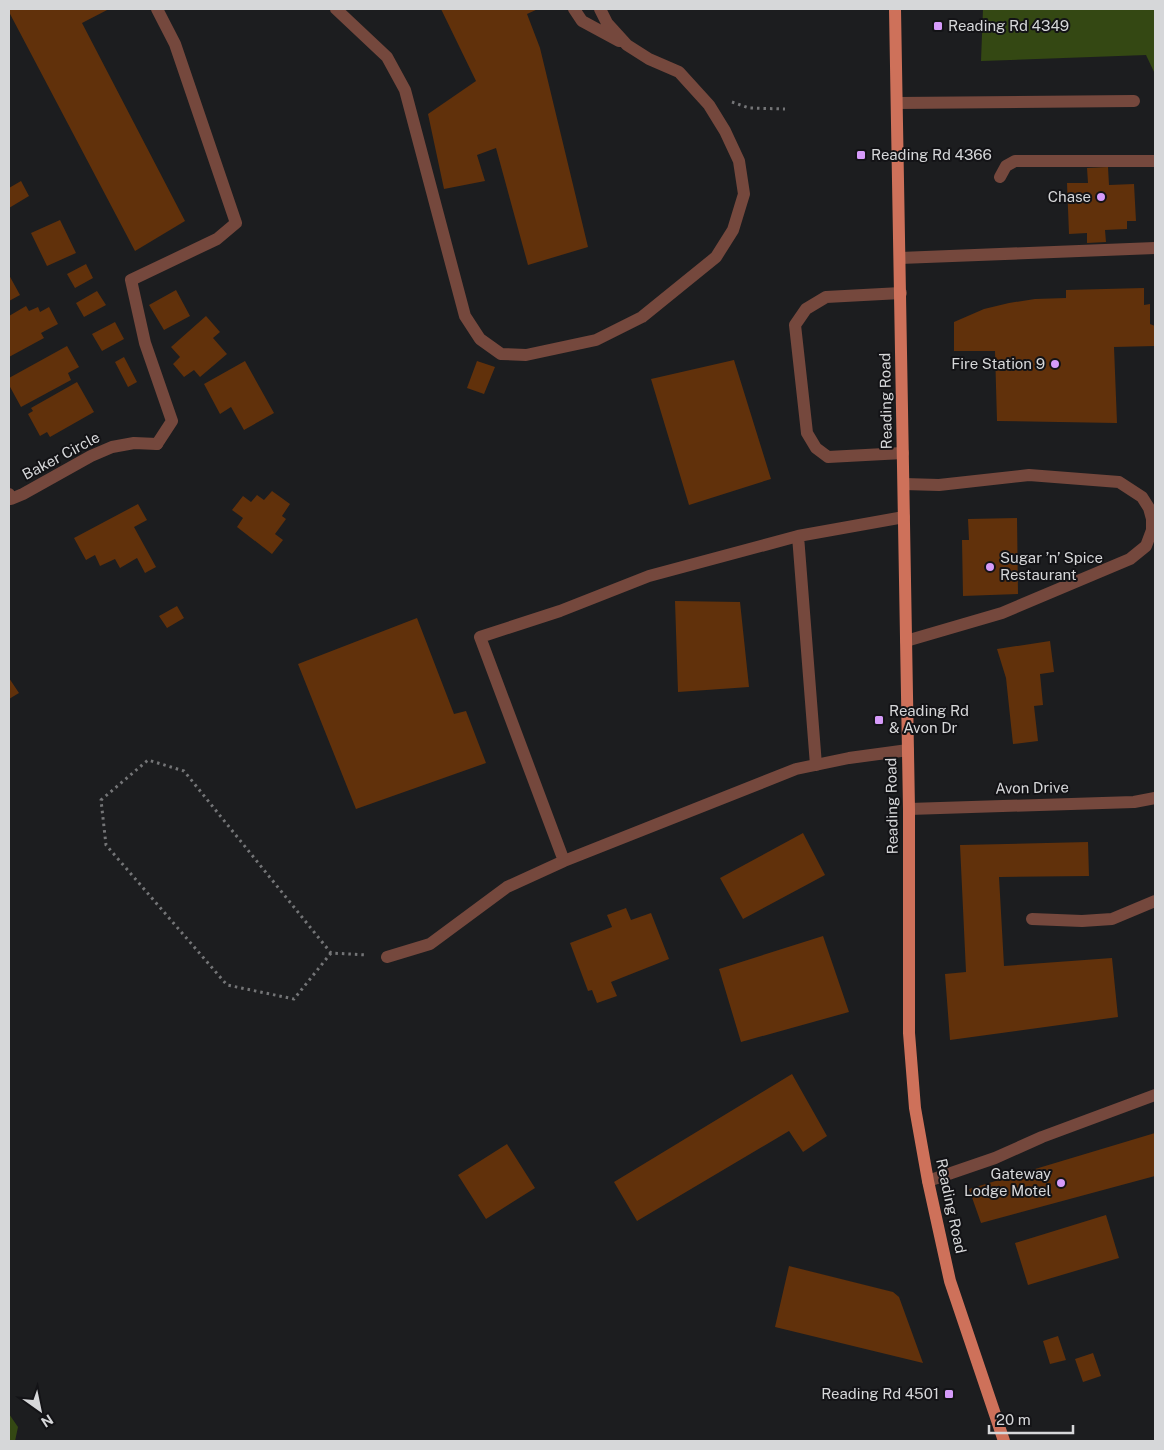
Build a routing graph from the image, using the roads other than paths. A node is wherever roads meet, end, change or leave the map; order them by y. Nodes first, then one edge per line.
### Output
1 (158, 9) edge
2 (336, 9) edge
3 (574, 9) edge
4 (600, 9) edge
5 (895, 9) edge
6 (627, 46) junction
7 (1134, 101) dead end
8 (897, 103) junction
9 (1155, 161) edge
10 (1000, 177) dead end
11 (1155, 248) edge
12 (900, 258) junction
13 (901, 293) junction
14 (903, 453) junction
15 (904, 484) junction
16 (10, 496) edge
17 (904, 517) junction
18 (1154, 519) edge
19 (798, 536) junction
20 (906, 641) junction
21 (908, 750) junction
22 (816, 765) junction
23 (1155, 798) edge
24 (909, 808) junction
25 (564, 861) junction
26 (1155, 901) edge
27 (1032, 919) dead end
28 (387, 957) road end
29 (1155, 1095) edge
30 (928, 1181) junction
31 (1004, 1441) edge

1 - 16 street, Baker Circle
2 - 6 street
3 - 6 street
4 - 6 street
5 - 8 main road, Reading Road
7 - 8 street
8 - 12 main road, Reading Road
9 - 10 street
11 - 12 street
12 - 13 main road, Reading Road
13 - 14 main road, Reading Road
13 - 14 street
14 - 15 main road, Reading Road
15 - 17 main road, Reading Road
15 - 18 street
17 - 19 street
17 - 20 main road, Reading Road
18 - 20 street
19 - 22 street
19 - 25 street
20 - 21 main road, Reading Road
21 - 22 street
21 - 24 main road, Reading Road
22 - 25 street
23 - 24 street, Avon Drive
24 - 30 main road, Reading Road
25 - 28 street
26 - 27 street
29 - 30 street
30 - 31 main road, Reading Road

